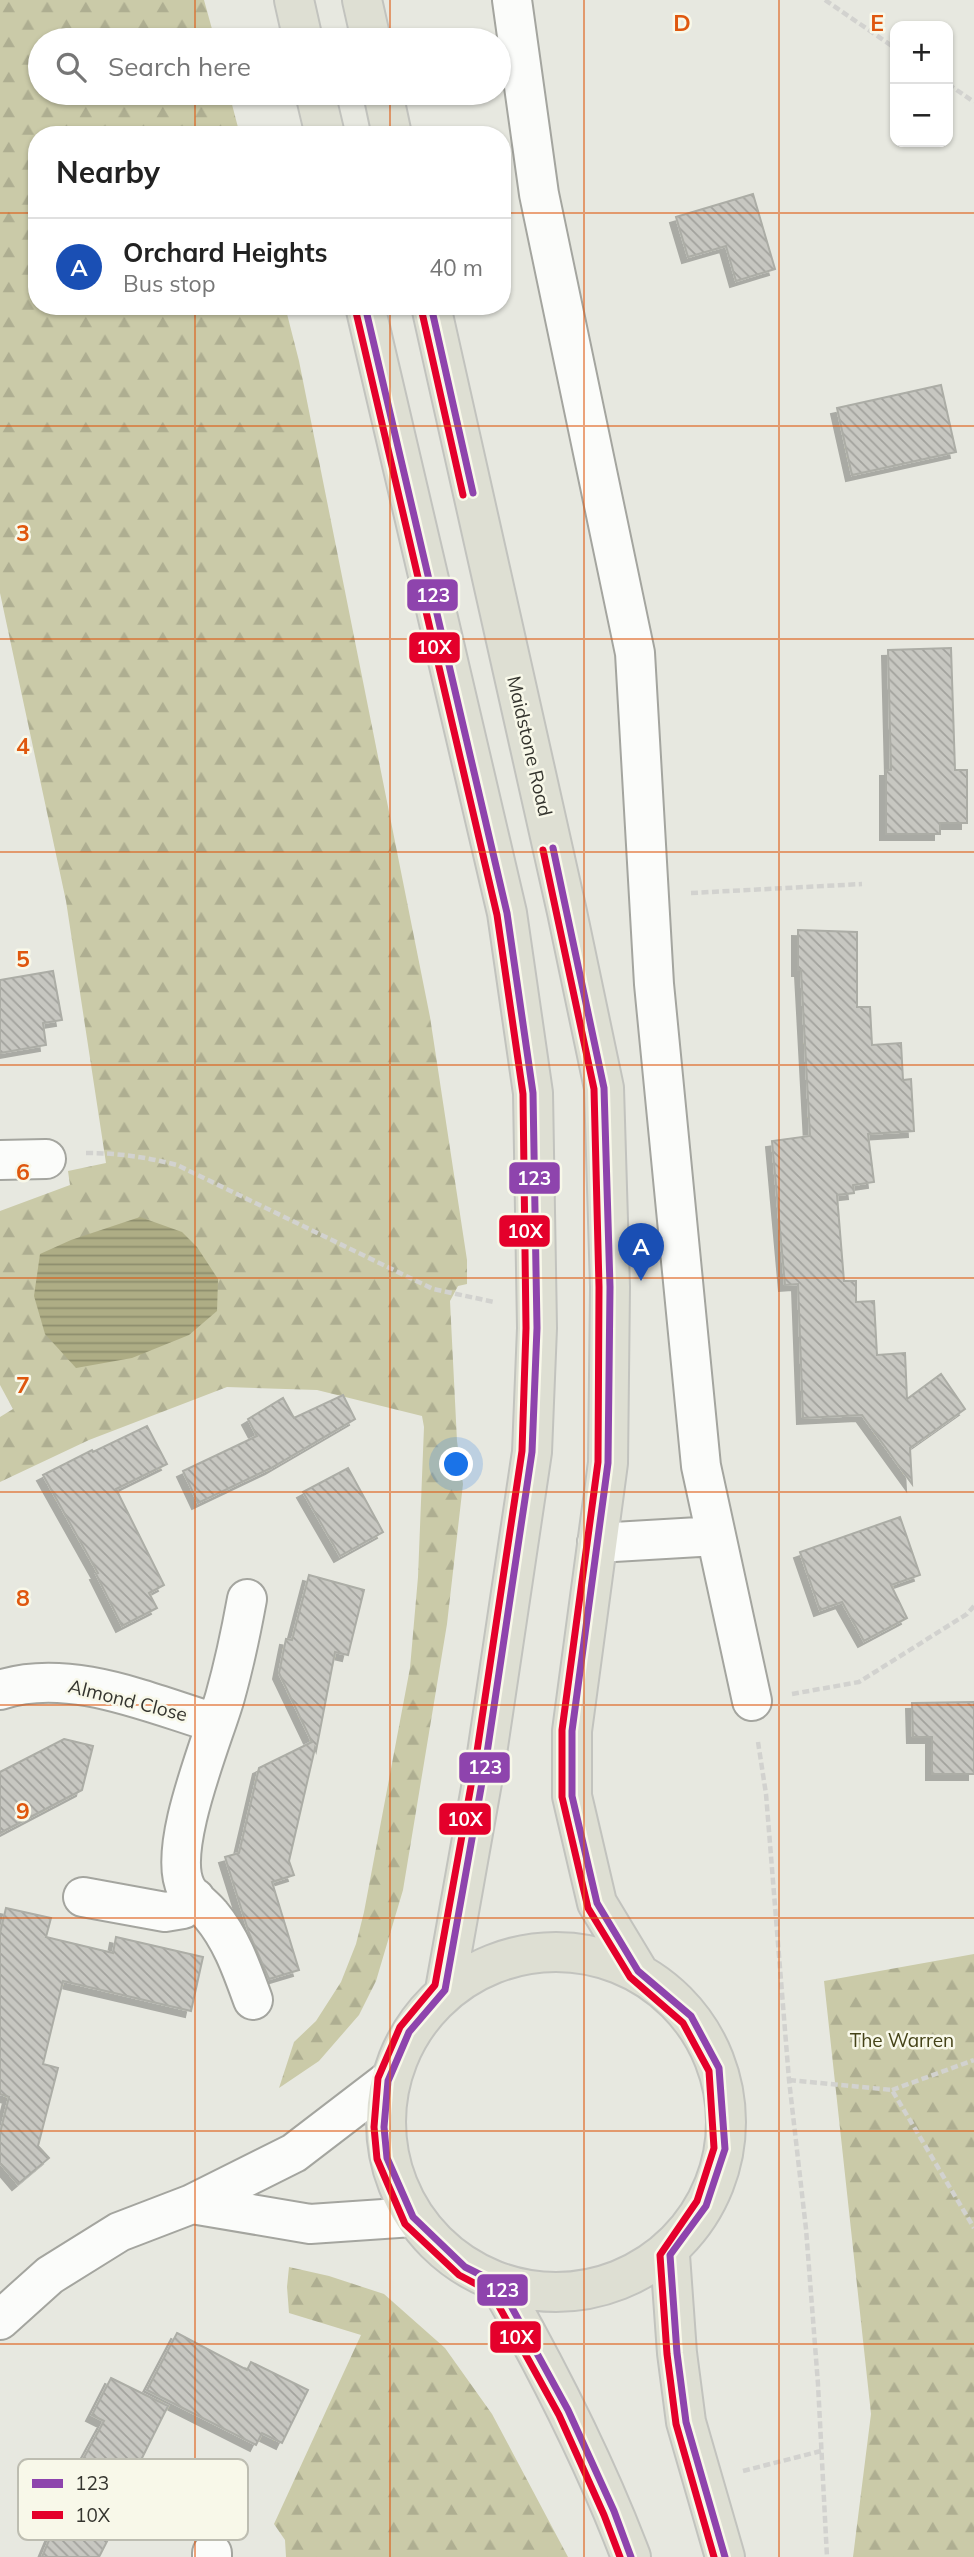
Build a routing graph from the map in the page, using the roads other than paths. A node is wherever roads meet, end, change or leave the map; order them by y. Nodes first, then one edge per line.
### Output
1 (294, 0) edge
2 (362, 0) edge
3 (512, 0) edge
4 (300, 28) edge
5 (368, 28) edge
6 (318, 105) edge
7 (386, 105) edge
8 (323, 126) edge
9 (390, 126) edge
10 (367, 315) edge
11 (433, 315) edge
12 (46, 1159) road end
13 (0, 1160) edge
14 (716, 1536) junction
15 (597, 1543) junction
16 (247, 1599) dead end
17 (0, 1690) edge
18 (752, 1701) road end
19 (215, 1723) junction
20 (83, 1897) dead end
21 (195, 1898) junction
22 (638, 1971) junction
23 (445, 1990) junction
24 (253, 2000) dead end
25 (388, 2081) junction
26 (192, 2204) junction
27 (413, 2217) junction
28 (670, 2255) junction
29 (499, 2284) junction
30 (0, 2320) edge
31 (632, 2557) edge
32 (726, 2557) edge

1 - 4 main road
2 - 5 main road
3 - 14 street
6 - 8 main road
7 - 9 main road
10 - 23 main road
11 - 15 main road, Maidstone Road
12 - 13 street
14 - 15 street
14 - 18 street
15 - 22 main road, Maidstone Road
16 - 19 street
17 - 19 street, Almond Close
19 - 21 street
20 - 21 street
21 - 24 street
22 - 23 main road
22 - 28 main road
23 - 25 main road
25 - 26 street
25 - 27 main road
26 - 27 street
26 - 30 street
27 - 29 main road
28 - 29 main road
28 - 32 main road
29 - 31 main road

